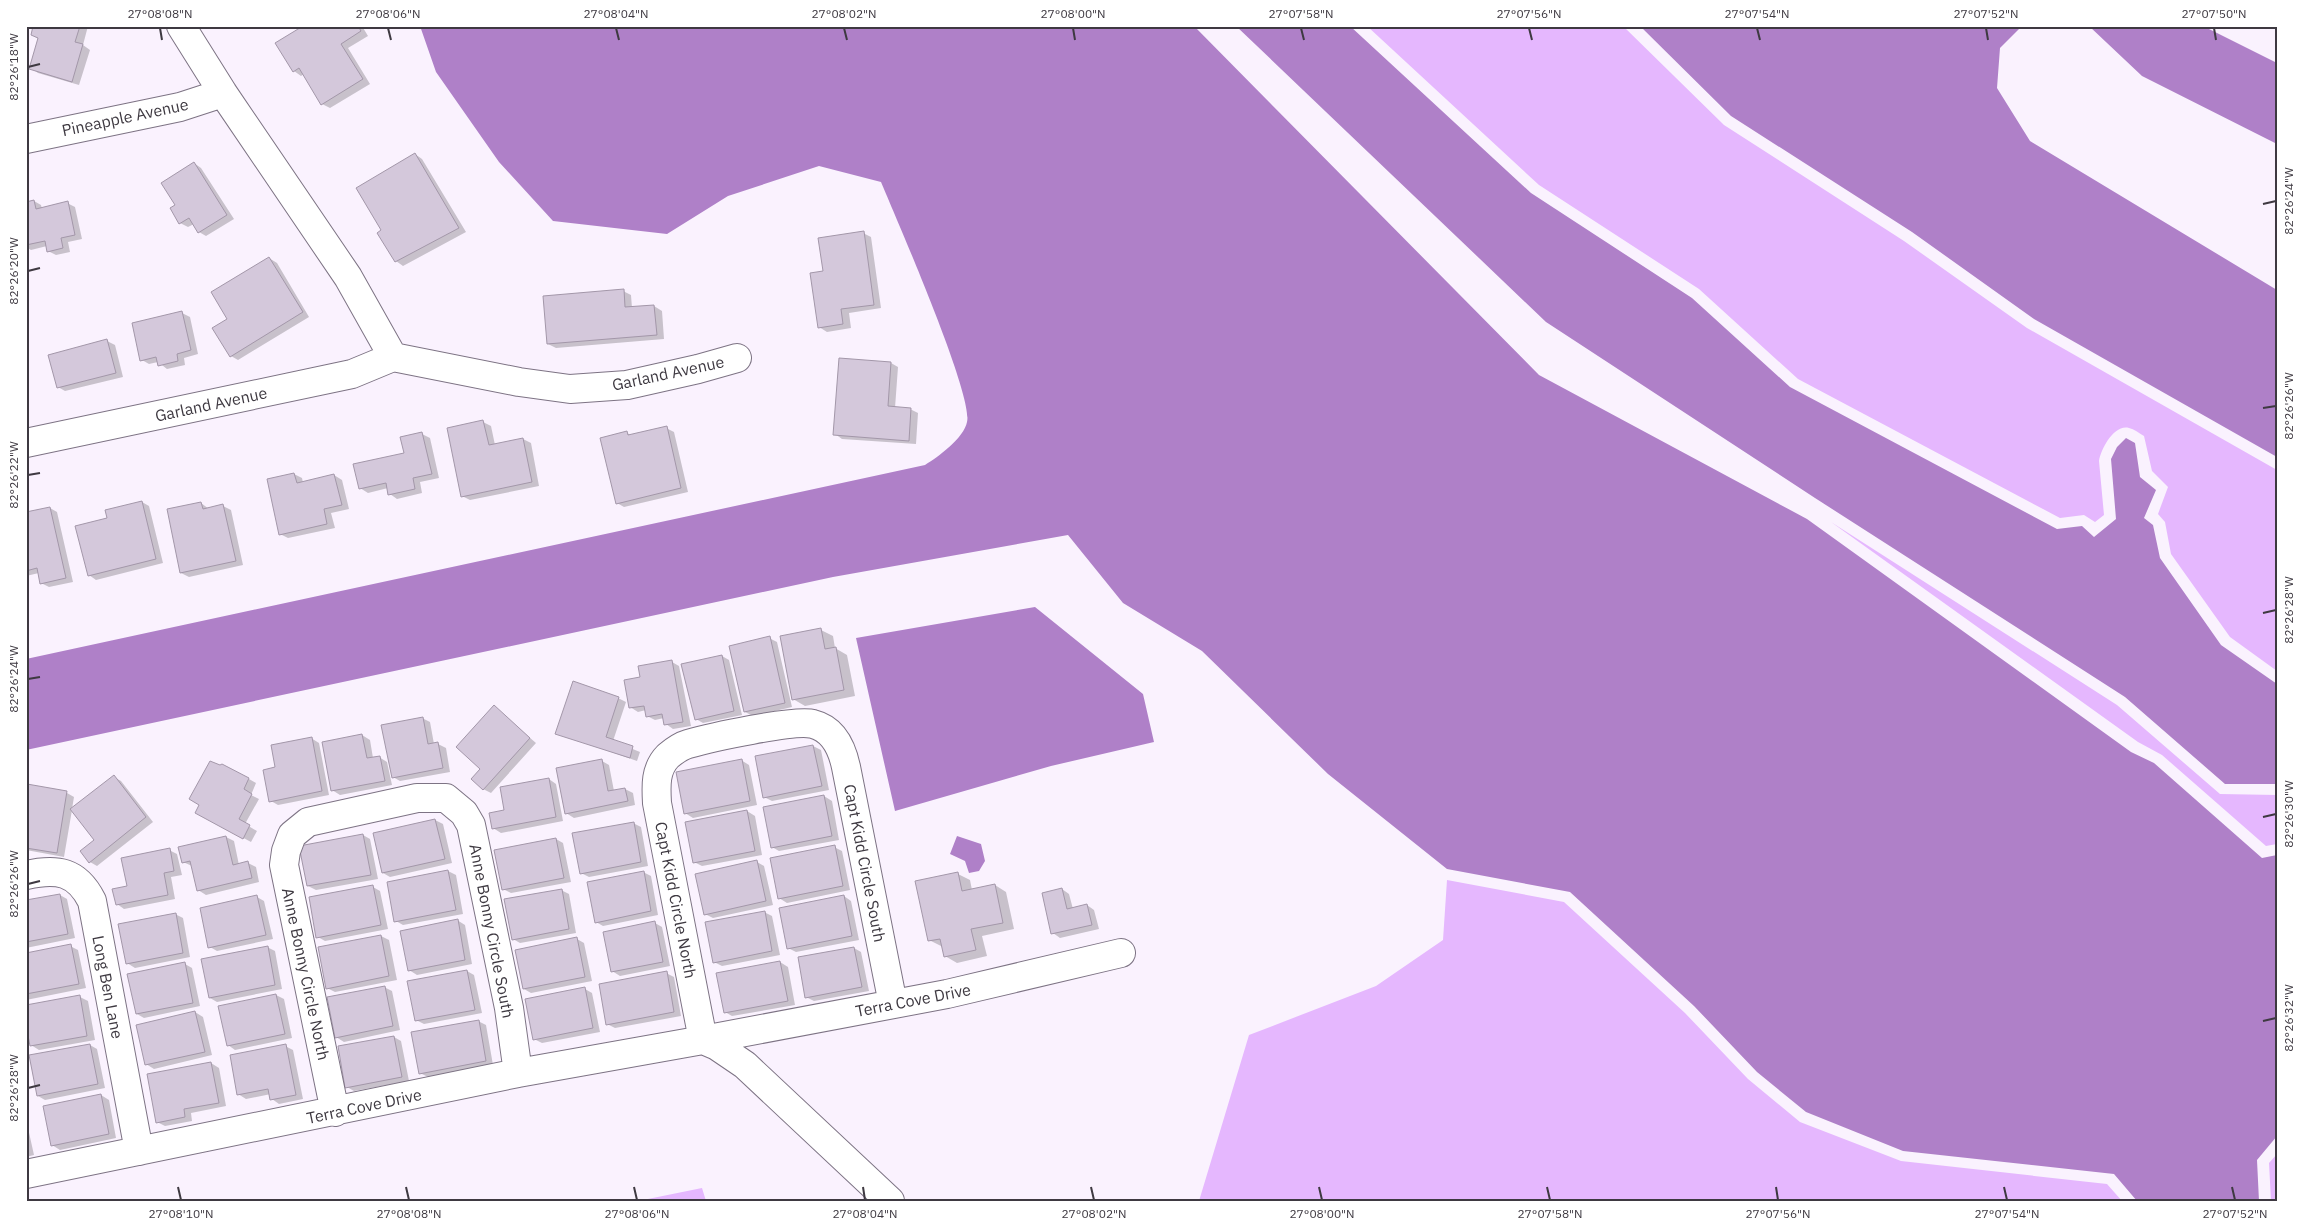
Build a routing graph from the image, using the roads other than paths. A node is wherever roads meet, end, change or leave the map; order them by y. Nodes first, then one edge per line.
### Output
1 (181, 26) edge
2 (223, 93) junction
3 (26, 139) edge
4 (393, 356) junction
5 (737, 358) dead end
6 (26, 443) edge
7 (823, 729) joint
8 (446, 798) joint
9 (26, 875) edge
10 (1121, 953) dead end
11 (893, 1004) junction
12 (703, 1040) junction
13 (518, 1073) junction
14 (336, 1112) junction
15 (139, 1151) junction
16 (26, 1174) edge
17 (890, 1201) edge

1 - 2 street
2 - 3 street, Pineapple Avenue
2 - 4 street
4 - 5 street, Garland Avenue
4 - 6 street, Garland Avenue
7 - 11 street, Capt Kidd Circle South
7 - 12 street, Capt Kidd Circle North
8 - 13 street, Anne Bonny Circle South
8 - 14 street, Anne Bonny Circle North
9 - 15 street, Long Ben Lane
10 - 11 street, Terra Cove Drive
11 - 12 street, Terra Cove Drive
12 - 13 street, Terra Cove Drive
12 - 17 street
13 - 14 street, Terra Cove Drive
14 - 15 street, Terra Cove Drive
15 - 16 street, Terra Cove Drive

